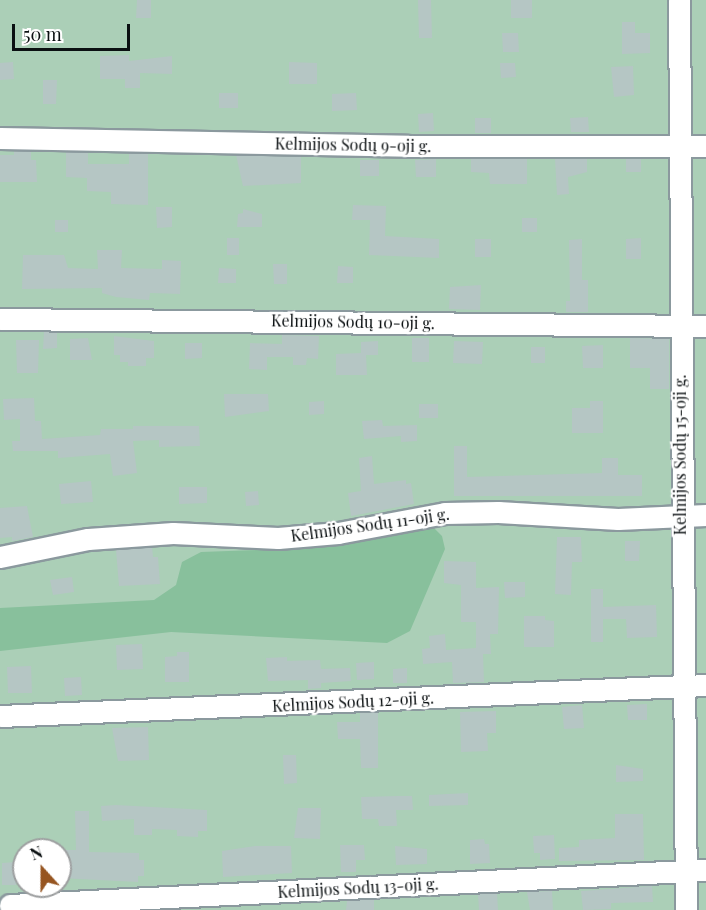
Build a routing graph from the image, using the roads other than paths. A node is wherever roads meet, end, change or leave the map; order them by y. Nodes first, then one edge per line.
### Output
1 (679, 0) edge
2 (0, 138) edge
3 (681, 146) junction
4 (706, 146) edge
5 (0, 319) edge
6 (679, 326) junction
7 (706, 326) edge
8 (706, 515) edge
9 (681, 516) junction
10 (0, 557) edge
11 (706, 685) edge
12 (683, 686) junction
13 (0, 716) edge
14 (706, 870) edge
15 (685, 871) junction
16 (10, 905) dead end
17 (686, 910) edge

1 - 3 street, Kelmijos Sodų 15-oji g.
2 - 3 street, Kelmijos Sodų 9-oji g.
3 - 4 street, Kelmijos Sodų 9-oji g.
3 - 6 street, Kelmijos Sodų 15-oji g.
5 - 6 street, Kelmijos Sodų 10-oji g.
6 - 7 street, Kelmijos Sodų 10-oji g.
6 - 9 street, Kelmijos Sodų 15-oji g.
8 - 9 street, Kelmijos Sodų 11-oji g.
9 - 10 street, Kelmijos Sodų 11-oji g.
9 - 12 street, Kelmijos Sodų 15-oji g.
11 - 12 street, Kelmijos Sodų 12-oji g.
12 - 13 street, Kelmijos Sodų 12-oji g.
12 - 15 street, Kelmijos Sodų 15-oji g.
14 - 15 street, Kelmijos Sodų 13-oji g.
15 - 16 street, Kelmijos Sodų 13-oji g.
15 - 17 street, Kelmijos Sodų 15-oji g.

